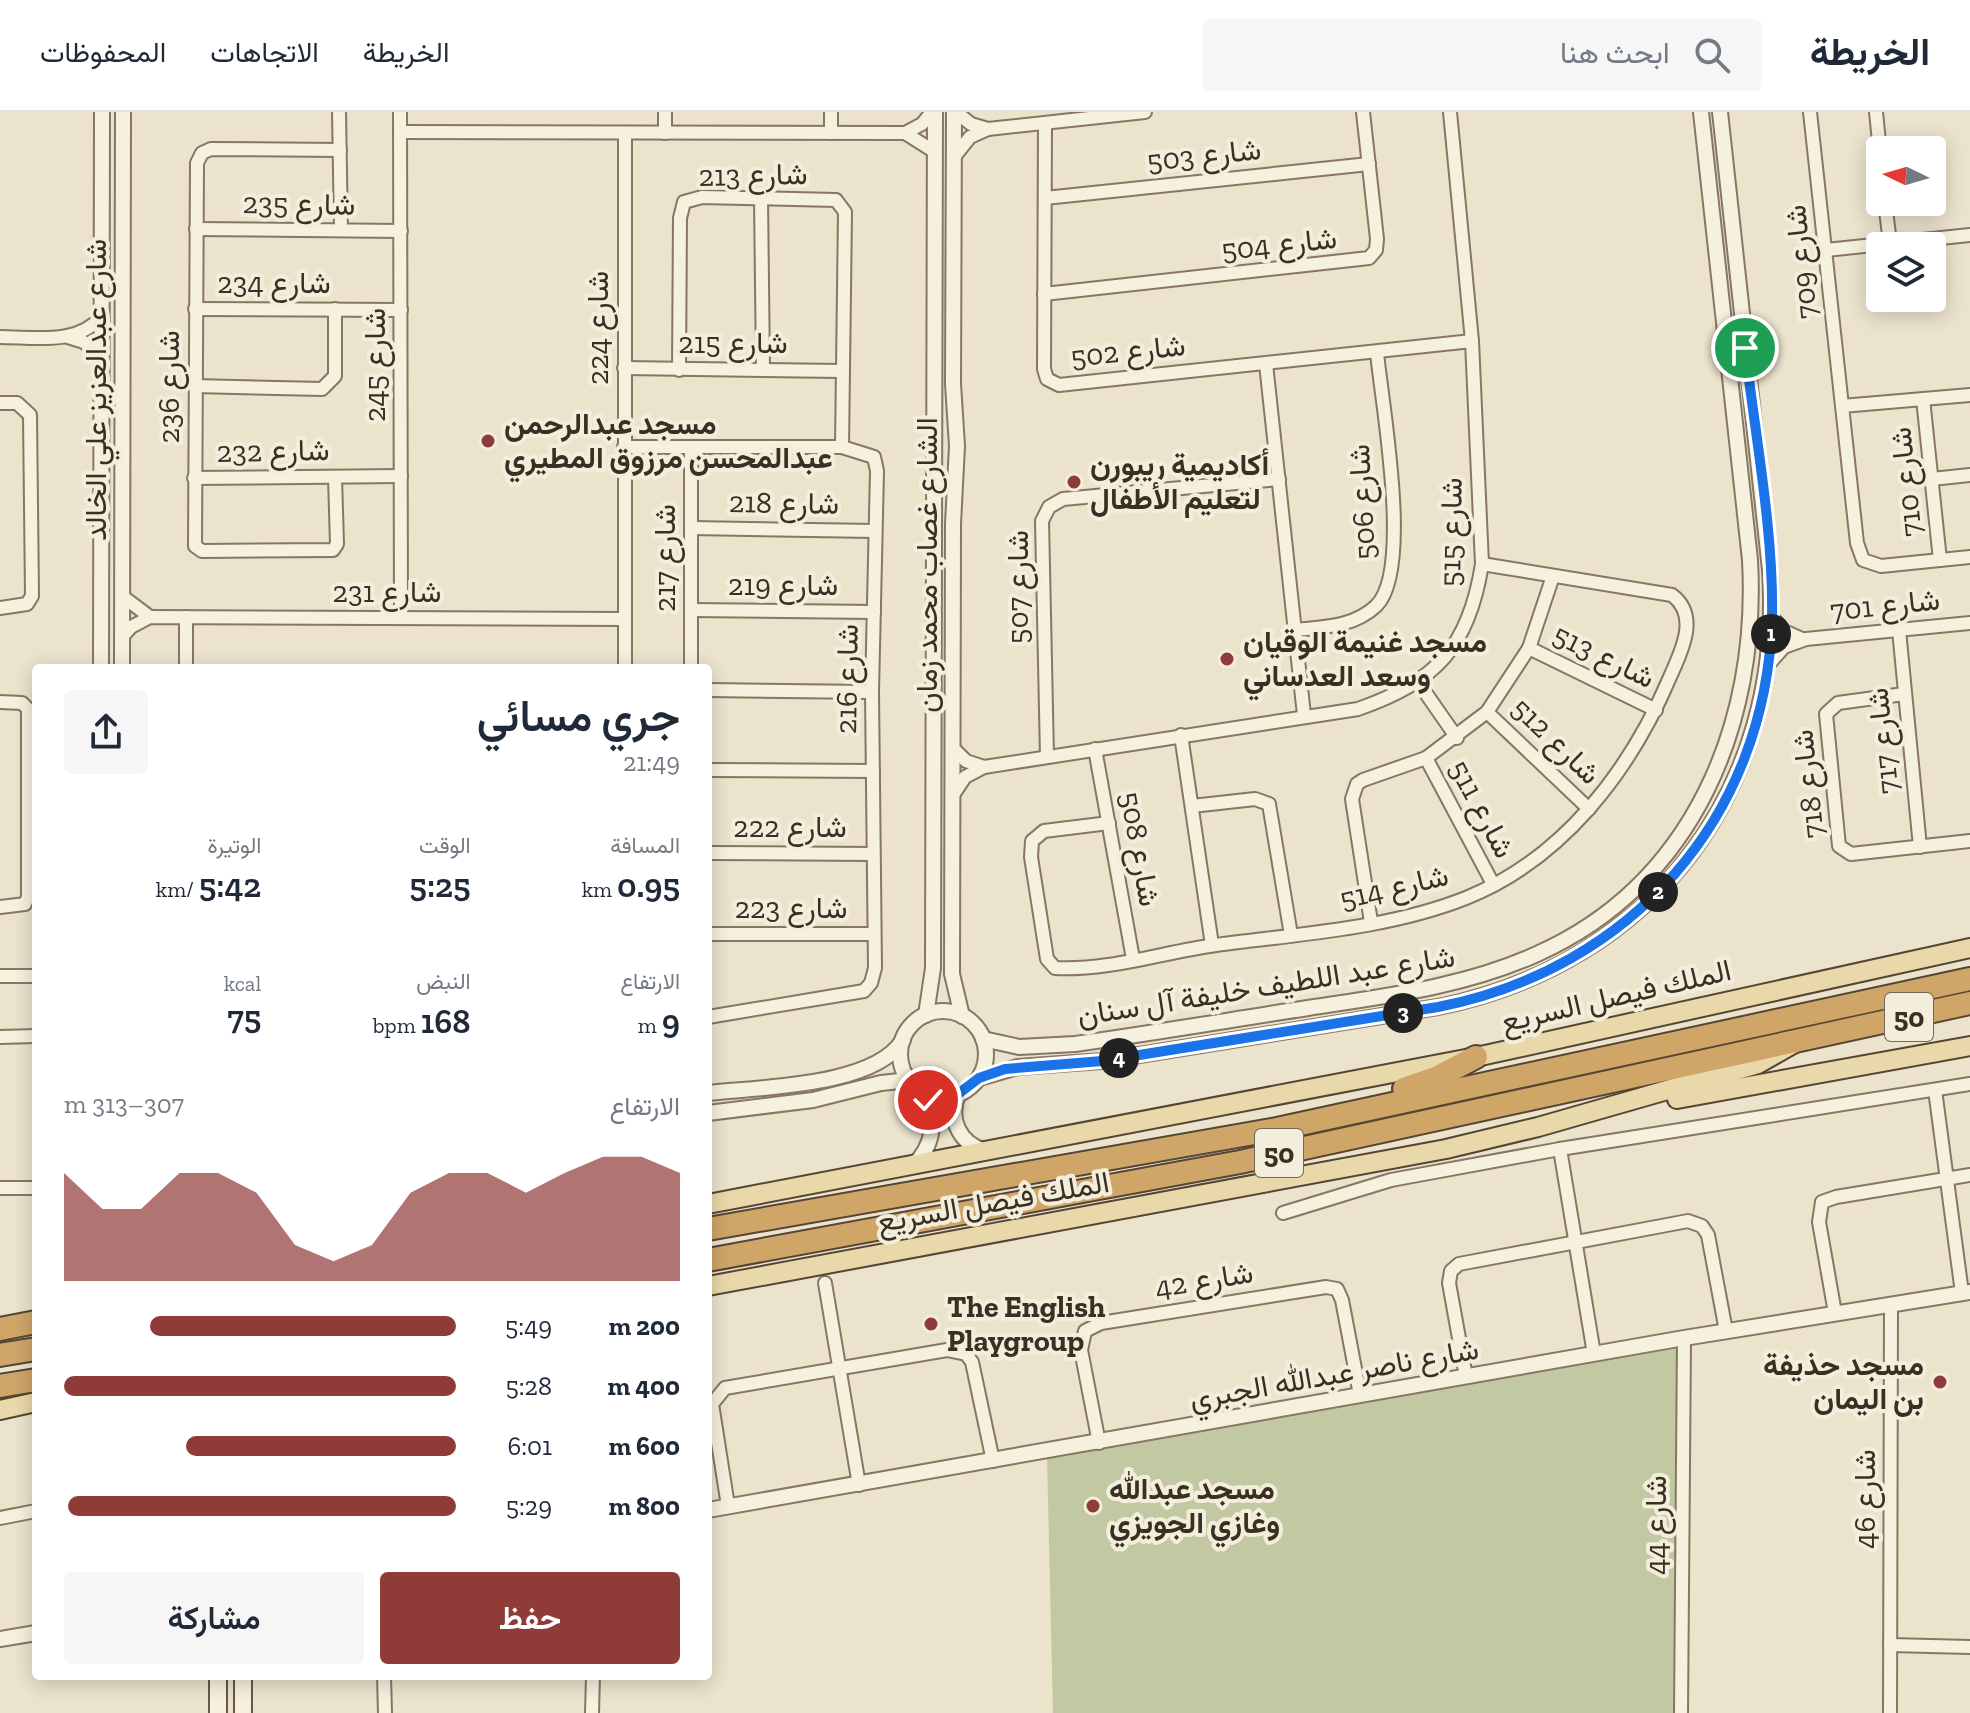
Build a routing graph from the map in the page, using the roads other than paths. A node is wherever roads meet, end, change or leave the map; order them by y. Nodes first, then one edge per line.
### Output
1 (102, 112) edge
2 (116, 112) edge
3 (123, 112) edge
4 (339, 112) edge
5 (400, 112) edge
6 (665, 112) edge
7 (831, 112) edge
8 (934, 112) edge
9 (955, 112) edge
10 (1145, 112) edge
11 (1363, 112) edge
12 (1450, 112) edge
13 (1701, 112) edge
14 (1720, 112) edge
15 (1810, 112) edge
16 (1876, 112) edge
17 (1045, 123) junction
18 (988, 129) junction
19 (123, 132) junction
20 (400, 132) junction
21 (625, 133) junction
22 (665, 133) junction
23 (831, 133) junction
24 (905, 133) junction
25 (1878, 136) edge
26 (340, 150) junction
27 (935, 152) junction
28 (954, 157) junction
29 (1369, 164) junction
30 (761, 197) junction
31 (1045, 198) junction
32 (196, 229) junction
33 (341, 230) junction
34 (401, 231) junction
35 (1970, 235) edge
36 (1946, 237) edge
37 (1866, 246) edge
38 (1826, 250) junction
39 (1735, 254) junction
40 (1717, 261) junction
41 (1044, 294) junction
42 (195, 309) junction
43 (335, 309) junction
44 (401, 310) junction
45 (102, 316) junction
46 (0, 337) edge
47 (68, 337) junction
48 (1472, 341) junction
49 (1745, 348) junction
50 (1377, 353) junction
51 (102, 357) junction
52 (1266, 364) junction
53 (624, 368) junction
54 (763, 369) junction
55 (679, 370) junction
56 (842, 371) junction
57 (195, 386) junction
58 (1970, 395) edge
59 (1923, 399) junction
60 (0, 403) edge
61 (1842, 406) junction
62 (932, 435) junction
63 (957, 438) junction
64 (624, 447) junction
65 (691, 447) junction
66 (842, 447) junction
67 (933, 458) junction
68 (957, 462) junction
69 (102, 467) junction
70 (122, 467) junction
71 (1970, 475) edge
72 (401, 476) junction
73 (335, 477) junction
74 (194, 478) junction
75 (1279, 479) junction
76 (1932, 479) junction
77 (122, 485) junction
78 (102, 486) junction
79 (691, 528) junction
80 (875, 531) junction
81 (1970, 557) edge
82 (1940, 560) junction
83 (1482, 564) junction
84 (1553, 576) junction
85 (122, 596) junction
86 (0, 608) edge
87 (691, 610) junction
88 (874, 612) junction
89 (150, 617) junction
90 (186, 617) junction
91 (1772, 617) junction
92 (401, 618) junction
93 (624, 619) junction
94 (1970, 623) edge
95 (1295, 630) junction
96 (1899, 630) junction
97 (121, 638) junction
98 (1806, 639) junction
99 (1529, 648) junction
100 (101, 664) edge
101 (122, 664) edge
102 (186, 664) edge
103 (625, 664) edge
104 (691, 664) edge
105 (1768, 665) junction
106 (1418, 682) junction
107 (712, 690) edge
108 (872, 692) junction
109 (1904, 694) junction
110 (0, 702) edge
111 (1656, 710) junction
112 (1487, 712) junction
113 (1304, 715) junction
114 (1181, 735) junction
115 (1457, 738) junction
116 (953, 748) junction
117 (1095, 749) junction
118 (1047, 757) junction
119 (1426, 758) junction
120 (984, 767) junction
121 (712, 770) edge
122 (873, 771) junction
123 (953, 796) junction
124 (1192, 806) junction
125 (1589, 809) junction
126 (1109, 823) junction
127 (1970, 841) edge
128 (1920, 847) junction
129 (712, 853) edge
130 (873, 854) junction
131 (1493, 884) junction
132 (0, 907) edge
133 (1371, 922) junction
134 (712, 934) edge
135 (874, 934) junction
136 (1291, 935) junction
137 (1212, 945) junction
138 (1970, 948) edge
139 (1133, 959) junction
140 (0, 976) edge
141 (32, 976) edge
142 (1970, 979) edge
143 (1386, 996) junction
144 (1970, 1003) edge
145 (926, 1015) junction
146 (712, 1016) edge
147 (962, 1016) junction
148 (1325, 1025) junction
149 (32, 1036) edge
150 (0, 1037) edge
151 (983, 1039) junction
152 (903, 1040) junction
153 (1796, 1043) junction
154 (1970, 1046) edge
155 (1476, 1057) junction
156 (979, 1078) junction
157 (909, 1080) junction
158 (1970, 1084) edge
159 (1935, 1090) junction
160 (712, 1093) edge
161 (925, 1093) junction
162 (958, 1094) junction
163 (712, 1113) edge
164 (1583, 1115) junction
165 (1277, 1129) junction
166 (1560, 1149) junction
167 (990, 1152) junction
168 (912, 1167) junction
169 (1970, 1175) edge
170 (1946, 1179) junction
171 (0, 1188) edge
172 (32, 1188) edge
173 (712, 1203) edge
174 (1283, 1213) dead end
175 (712, 1228) edge
176 (1576, 1241) junction
177 (712, 1259) edge
178 (825, 1283) dead end
179 (712, 1285) edge
180 (1966, 1292) edge
181 (1891, 1306) junction
182 (1835, 1313) junction
183 (32, 1323) edge
184 (0, 1329) edge
185 (1726, 1331) junction
186 (1684, 1338) junction
187 (32, 1350) edge
188 (1594, 1354) junction
189 (0, 1355) edge
190 (840, 1369) junction
191 (1466, 1377) junction
192 (32, 1381) edge
193 (0, 1386) edge
194 (1360, 1395) junction
195 (32, 1403) edge
196 (0, 1410) edge
197 (1099, 1443) junction
198 (993, 1461) junction
199 (859, 1485) junction
200 (728, 1506) junction
201 (712, 1509) edge
202 (32, 1512) edge
203 (0, 1518) edge
204 (32, 1634) edge
205 (0, 1639) edge
206 (1890, 1645) junction
207 (1970, 1647) edge
208 (218, 1680) edge
209 (243, 1680) edge
210 (384, 1680) edge
211 (593, 1680) edge
212 (218, 1713) edge
213 (243, 1713) edge
214 (385, 1713) edge
215 (592, 1713) edge
216 (1681, 1713) edge
217 (1890, 1713) edge

1 - 45 street, شارع عبدالعزيز علي الخالد
2 - 19 street
3 - 19 street, شارع عبدالعزيز علي الخالد
4 - 26 street
5 - 20 street, شارع 245
6 - 22 street
7 - 23 street
8 - 24 street
8 - 27 street, الشارع غصاب محمد زمان
9 - 18 street
9 - 28 street, الشارع غصاب محمد زمان
10 - 17 street
11 - 29 street, شارع 504
12 - 48 street, شارع 515
13 - 40 street, شارع عبد اللطيف خليفة آل سنان
14 - 39 street, شارع عبد اللطيف خليفة آل سنان
15 - 38 street, شارع 709
16 - 25 street
17 - 18 street
17 - 31 street, شارع 502
18 - 28 street
19 - 70 street, شارع عبدالعزيز علي الخالد
20 - 21 street
20 - 34 street, شارع 245
21 - 22 street
21 - 53 street, شارع 224
22 - 23 street
23 - 24 street
24 - 27 street
26 - 32 street, شارع 236
26 - 33 street
27 - 62 street, الشارع غصاب محمد زمان
28 - 63 street, الشارع غصاب محمد زمان
29 - 31 street, شارع 503
29 - 41 street, شارع 504
30 - 54 street
30 - 55 street, شارع 213
30 - 56 street, شارع 213
31 - 41 street, شارع 502
32 - 33 street, شارع 235
32 - 42 street, شارع 236
33 - 34 street, شارع 235
34 - 44 street, شارع 245
35 - 36 street
37 - 38 street
38 - 61 street, شارع 709
39 - 40 street
39 - 49 street, شارع عبد اللطيف خليفة آل سنان
40 - 49 street
40 - 143 street, شارع عبد اللطيف خليفة آل سنان
41 - 52 street, شارع 502
42 - 43 street, شارع 234
42 - 57 street, شارع 236
43 - 44 street, شارع 234
43 - 57 street
44 - 72 street, شارع 245
45 - 47 street
45 - 51 street, شارع عبدالعزيز علي الخالد
46 - 47 street
47 - 51 street
48 - 50 street, شارع 502
48 - 83 street, شارع 515
49 - 91 street, شارع عبد اللطيف خليفة آل سنان
50 - 52 street, شارع 502
50 - 95 street, شارع 506
51 - 69 street, شارع عبدالعزيز علي الخالد
52 - 75 street
53 - 55 street, شارع 215
53 - 64 street, شارع 224
54 - 55 street, شارع 215
54 - 56 street, شارع 215
56 - 66 street, شارع 213
57 - 74 street, شارع 236
58 - 59 street
59 - 61 street
59 - 76 street, شارع 710
60 - 86 street
61 - 82 street, شارع 709
62 - 63 street
62 - 67 street, الشارع غصاب محمد زمان
63 - 68 street, الشارع غصاب محمد زمان
64 - 65 street, شارع 216
64 - 93 street, شارع 224
65 - 66 street, شارع 216
65 - 79 street, شارع 217
66 - 80 street, شارع 216
67 - 68 street
67 - 145 street, الشارع غصاب محمد زمان
68 - 116 street, الشارع غصاب محمد زمان
69 - 70 street
69 - 78 street, شارع عبدالعزيز علي الخالد
70 - 77 street, شارع عبدالعزيز علي الخالد
71 - 76 street
72 - 73 street, شارع 232
72 - 92 street, شارع 245
73 - 74 street, شارع 232
73 - 74 street, شارع 236
75 - 95 street
75 - 118 street, شارع 507
76 - 82 street, شارع 710
77 - 78 street
77 - 85 street, شارع عبدالعزيز علي الخالد
78 - 100 street, شارع عبدالعزيز علي الخالد
79 - 80 street, شارع 218
79 - 87 street, شارع 217
80 - 88 street, شارع 216
81 - 82 street, شارع 709
83 - 84 street, شارع 514
83 - 106 street, شارع 515
84 - 99 street
84 - 111 street, شارع 514
85 - 89 street
85 - 97 street, شارع عبدالعزيز علي الخالد
87 - 88 street, شارع 219
87 - 104 street, شارع 217
88 - 108 street, شارع 216
89 - 90 street, شارع 231
89 - 97 street
90 - 92 street, شارع 231
90 - 102 street
91 - 98 street, شارع 701
91 - 105 street, شارع عبد اللطيف خليفة آل سنان
92 - 93 street, شارع 231
93 - 103 street, شارع 224
94 - 96 street, شارع 701
95 - 113 street
96 - 98 street, شارع 701
96 - 109 street, شارع 717
97 - 101 street, شارع عبدالعزيز علي الخالد
98 - 105 street, شارع 701
99 - 111 street, شارع 513
99 - 112 street
105 - 148 street, شارع عبد اللطيف خليفة آل سنان
106 - 113 street, شارع 515
106 - 115 street
107 - 108 street
108 - 122 street, شارع 216
109 - 128 street, شارع 717
109 - 128 street, شارع 718
110 - 132 street
111 - 125 street, شارع 514
112 - 115 street
112 - 125 street, شارع 512
113 - 114 street, شارع 515
114 - 117 street, شارع 515
114 - 124 street
115 - 119 street
116 - 120 street
116 - 123 street, الشارع غصاب محمد زمان
117 - 118 street, شارع 515
117 - 126 street, شارع 508
118 - 120 street, شارع 515
119 - 131 street, شارع 511
119 - 133 street
120 - 123 street
121 - 122 street
122 - 130 street, شارع 216
123 - 147 street, الشارع غصاب محمد زمان
124 - 136 street
124 - 137 street
125 - 131 street, شارع 514
126 - 139 street, شارع 508
126 - 139 street, شارع 514
127 - 128 street, شارع 718
129 - 130 street, شارع 222
130 - 135 street, شارع 216
131 - 133 street, شارع 514
133 - 136 street, شارع 514
134 - 135 street, شارع 223
135 - 146 street, شارع 216
136 - 137 street, شارع 514
137 - 139 street, شارع 514
138 - 155 main road, الملك فيصل السريع
140 - 141 street
142 - 165 highway, الملك فيصل السريع / 50
143 - 148 street
143 - 151 street, شارع عبد اللطيف خليفة آل سنان
144 - 153 highway, الملك فيصل السريع / 50
145 - 147 street
145 - 152 street
147 - 151 street
148 - 156 street, شارع عبد اللطيف خليفة آل سنان
149 - 150 street
151 - 156 street
152 - 157 street
152 - 160 street
153 - 164 main road, الملك فيصل السريع
153 - 177 highway, الملك فيصل السريع / 50
154 - 164 main road
155 - 165 highway
155 - 167 main road, الملك فيصل السريع
156 - 162 street
157 - 161 street
157 - 163 street
158 - 159 street
159 - 166 street
159 - 170 street
161 - 162 street
161 - 168 street
162 - 167 street
164 - 179 main road, الملك فيصل السريع
165 - 175 highway, الملك فيصل السريع / 50
166 - 174 street
166 - 176 street
167 - 168 main road, الملك فيصل السريع
168 - 173 main road, الملك فيصل السريع
169 - 170 street
170 - 180 street
170 - 182 street
171 - 172 street
176 - 185 street
176 - 188 street
176 - 191 street
178 - 190 street
180 - 181 street, شارع ناصر عبدالله الجبري
181 - 182 street, شارع ناصر عبدالله الجبري
181 - 206 street, شارع 46
182 - 185 street, شارع ناصر عبدالله الجبري
183 - 184 highway
185 - 186 street, شارع ناصر عبدالله الجبري
186 - 188 street, شارع ناصر عبدالله الجبري
186 - 216 street, شارع 44
187 - 189 highway
188 - 191 street, شارع ناصر عبدالله الجبري
190 - 198 street
190 - 199 street
190 - 200 street
191 - 194 street, شارع ناصر عبدالله الجبري
192 - 193 highway
194 - 197 street, شارع ناصر عبدالله الجبري
194 - 197 street, شارع 42
195 - 196 main road
197 - 198 street, شارع ناصر عبدالله الجبري
198 - 199 street, شارع ناصر عبدالله الجبري
199 - 200 street, شارع ناصر عبدالله الجبري
200 - 201 street, شارع ناصر عبدالله الجبري
202 - 203 street
204 - 205 street
206 - 207 street
206 - 217 street, شارع 46
208 - 212 main road
209 - 213 main road
210 - 214 street
211 - 215 street

